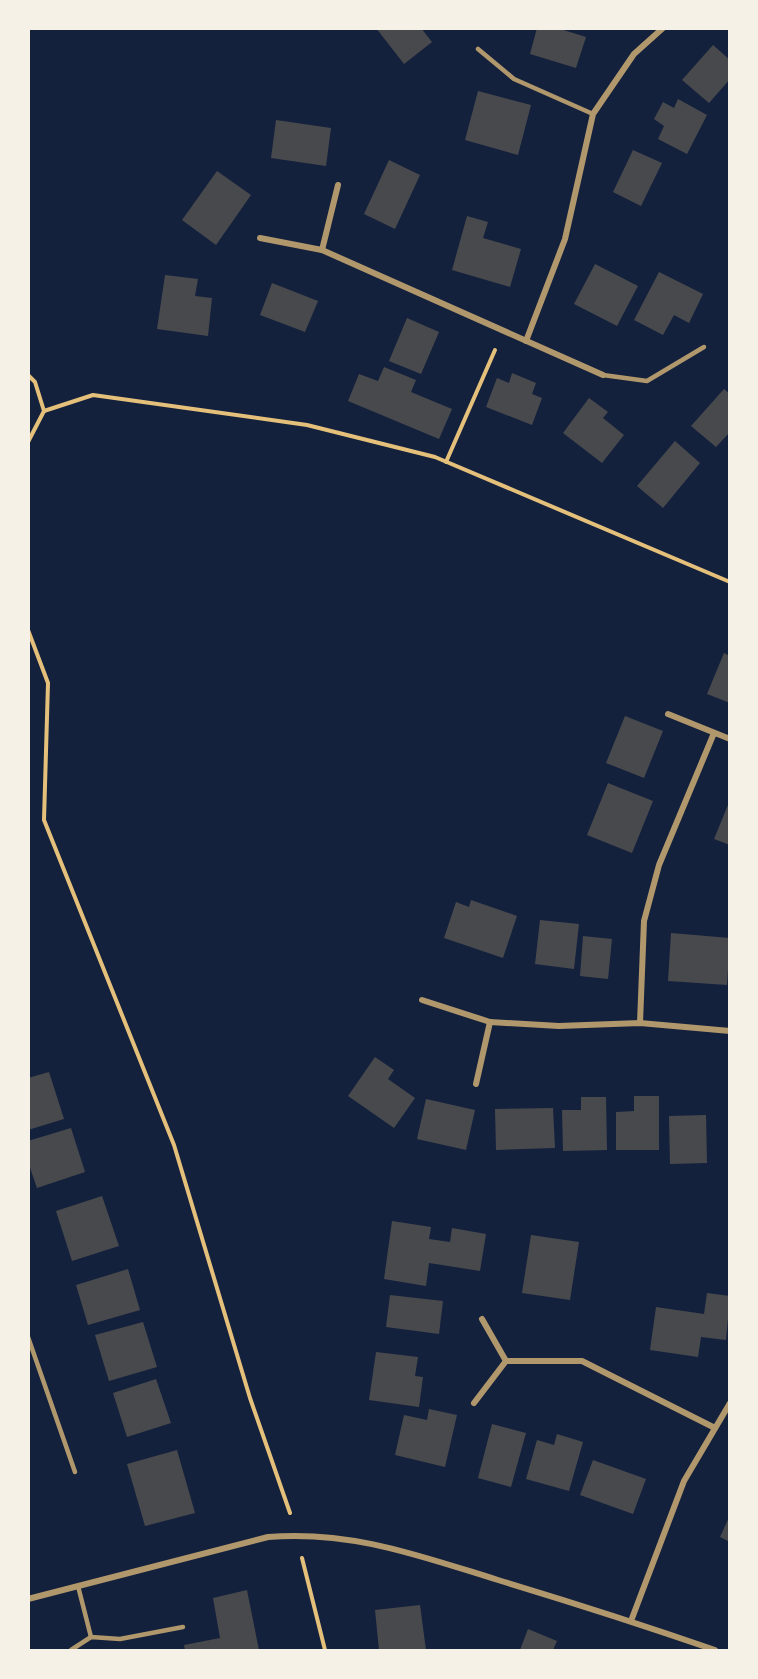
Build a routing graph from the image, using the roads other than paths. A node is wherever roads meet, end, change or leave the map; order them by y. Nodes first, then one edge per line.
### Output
1 (663, 28) edge
2 (478, 49) dead end
3 (593, 114) junction
4 (338, 185) dead end
5 (260, 238) dead end
6 (322, 250) junction
7 (526, 341) junction
8 (704, 347) dead end
9 (603, 375) joint
10 (668, 714) dead end
11 (714, 733) junction
12 (729, 740) edge
13 (422, 1000) dead end
14 (490, 1022) junction
15 (640, 1023) junction
16 (729, 1031) edge
17 (476, 1084) dead end
18 (482, 1319) dead end
19 (28, 1337) edge
20 (506, 1361) junction
21 (474, 1403) dead end
22 (729, 1403) edge
23 (715, 1428) junction
24 (75, 1472) dead end
25 (78, 1586) junction
26 (28, 1599) edge
27 (631, 1621) junction
28 (183, 1627) dead end
29 (91, 1637) junction
30 (71, 1650) edge
31 (715, 1650) edge

1 - 3 street
2 - 3 lane
3 - 7 street
4 - 6 street
5 - 6 street
6 - 7 street
7 - 9 street
8 - 9 lane
10 - 11 street
11 - 12 street
11 - 15 street
13 - 14 street
14 - 15 street
14 - 17 street
15 - 16 street
18 - 20 street
19 - 24 lane
20 - 21 street
20 - 23 street
22 - 23 street
23 - 27 street
25 - 26 street
25 - 27 street
25 - 29 lane
27 - 31 street
28 - 29 lane
29 - 30 lane

